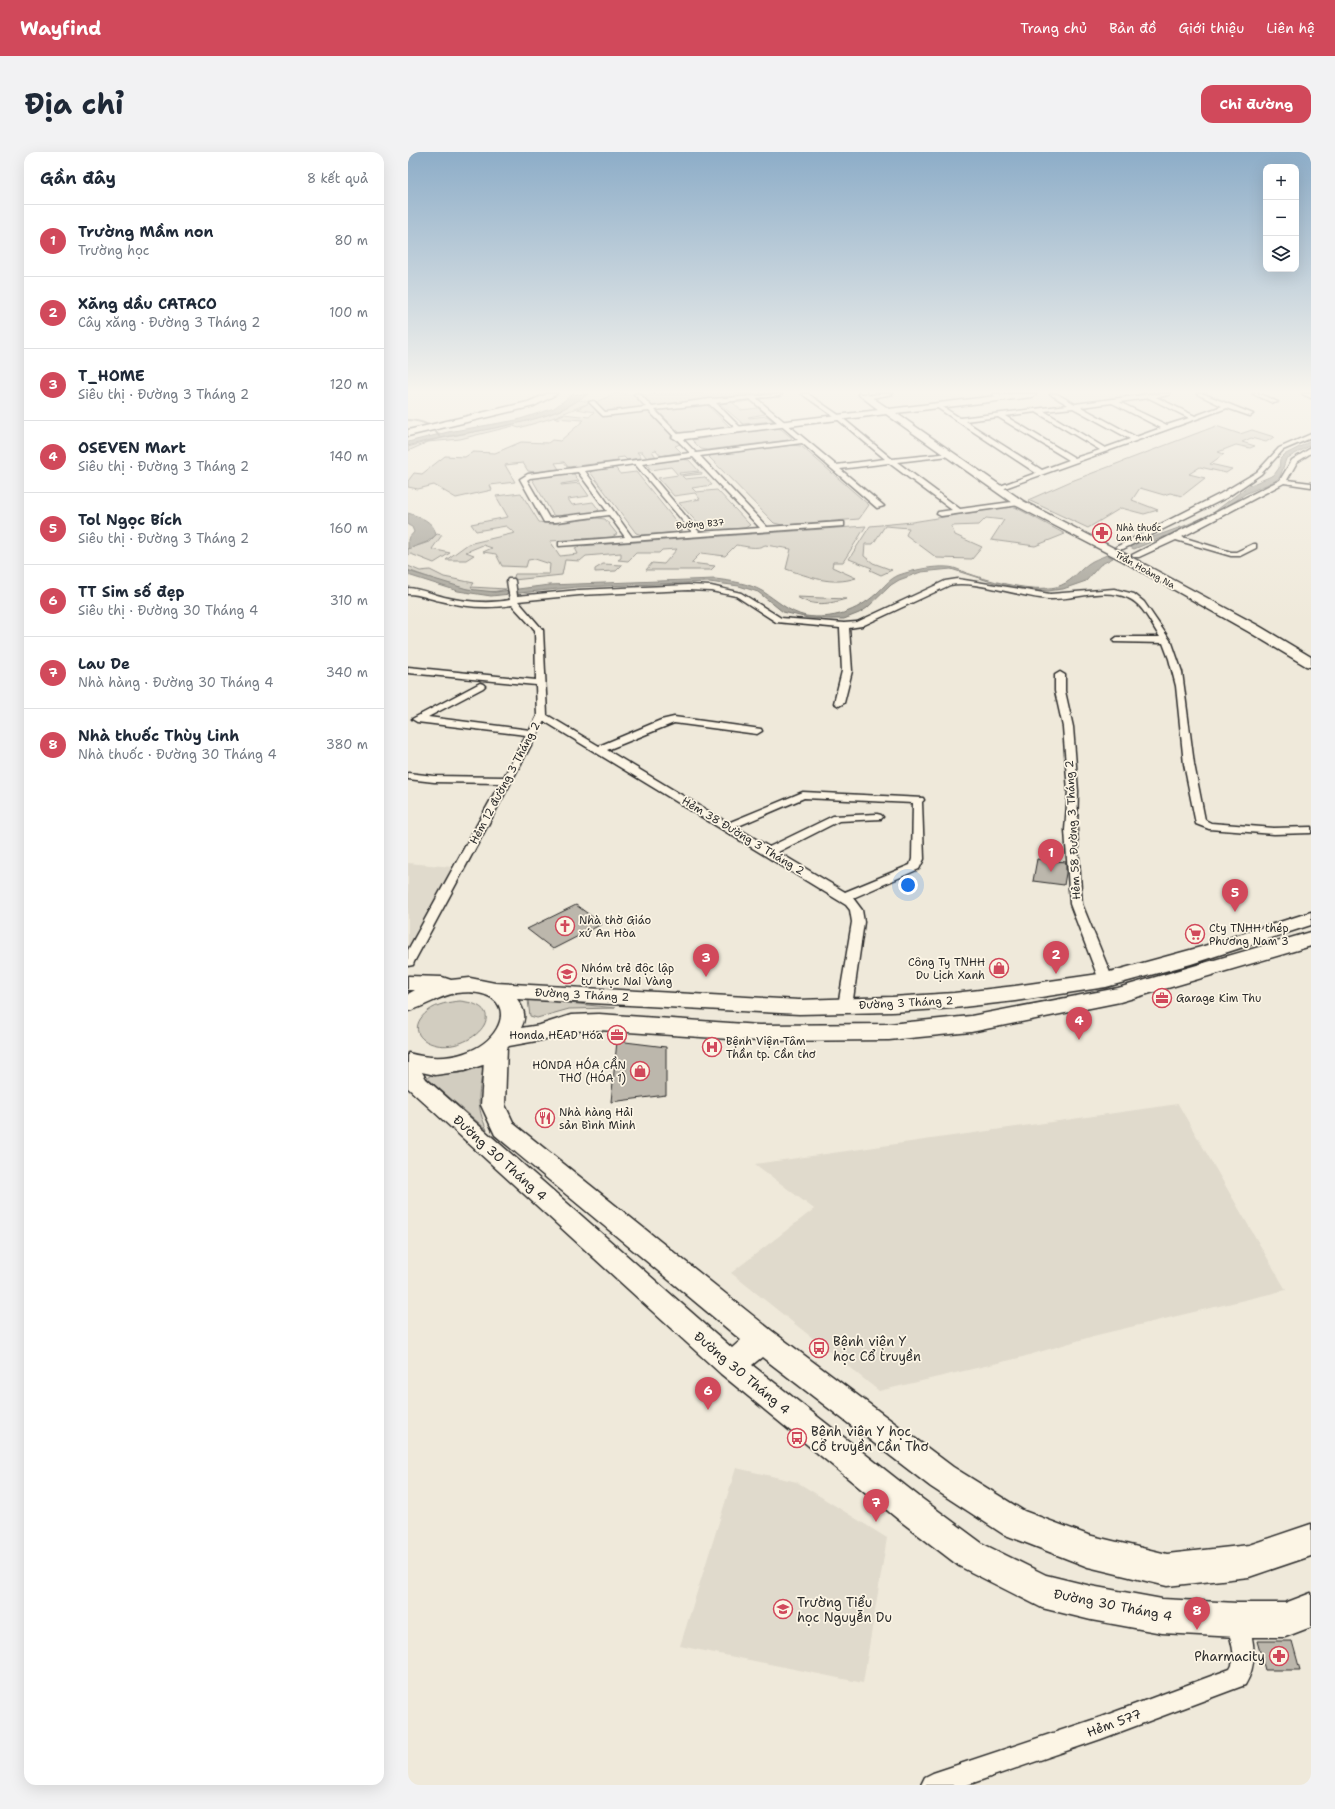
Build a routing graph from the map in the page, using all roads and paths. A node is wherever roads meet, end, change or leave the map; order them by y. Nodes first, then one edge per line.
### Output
1 (572, 470) edge
2 (581, 470) edge
3 (644, 470) edge
4 (709, 470) edge
5 (840, 470) edge
6 (903, 470) edge
7 (973, 470) edge
8 (977, 470) edge
9 (1037, 470) edge
10 (1049, 470) edge
11 (1261, 470) edge
12 (1289, 470) edge
13 (1041, 473) junction
14 (1283, 481) junction
15 (1311, 486) edge
16 (1002, 487) junction
17 (1019, 502) junction
18 (880, 506) dead end
19 (959, 512) junction
20 (611, 513) junction
21 (941, 514) dead end
22 (841, 524) dead end
23 (766, 530) junction
24 (697, 534) junction
25 (1175, 537) junction
26 (630, 539) junction
27 (1253, 546) dead end
28 (1115, 548) junction
29 (568, 554) dead end
30 (1131, 557) junction
31 (511, 583) dead end
32 (408, 591) edge
33 (514, 600) junction
34 (844, 626) junction
35 (1117, 640) dead end
36 (1165, 640) junction
37 (1311, 656) edge
38 (1311, 663) edge
39 (408, 670) edge
40 (1060, 675) dead end
41 (541, 683) junction
42 (480, 686) dead end
43 (839, 703) dead end
44 (542, 716) junction
45 (757, 731) dead end
46 (532, 733) junction
47 (599, 750) junction
48 (408, 776) edge
49 (507, 780) junction
50 (877, 817) dead end
51 (727, 827) junction
52 (1311, 830) edge
53 (769, 852) junction
54 (844, 897) junction
55 (1311, 918) edge
56 (1311, 939) edge
57 (408, 962) edge
58 (1106, 980) junction
59 (408, 982) edge
60 (461, 986) junction
61 (491, 990) junction
62 (408, 1004) edge
63 (844, 1006) junction
64 (500, 1042) junction
65 (408, 1061) edge
66 (408, 1068) edge
67 (762, 1340) junction
68 (731, 1365) junction
69 (1311, 1540) edge
70 (1311, 1610) edge
71 (1237, 1620) junction
72 (933, 1785) edge

1 - 20 street
2 - 20 street
3 - 24 street
4 - 23 street
5 - 18 street
6 - 19 street
7 - 17 main road, Trần Hoàng Na
8 - 16 main road, Trần Hoàng Na
9 - 13 street
10 - 13 street
11 - 28 street
12 - 14 street
13 - 16 street
14 - 15 street
14 - 25 street
16 - 28 main road, Trần Hoàng Na
17 - 19 street
17 - 28 main road, Trần Hoàng Na
19 - 21 street
20 - 26 street
22 - 23 street, Đường B37
23 - 24 street, Đường B37
24 - 26 street, Đường B37
25 - 27 street
25 - 30 street
26 - 29 street, Đường B37
28 - 30 main road, Trần Hoàng Na
30 - 37 main road, Trần Hoàng Na
30 - 38 main road, Trần Hoàng Na
31 - 33 street
32 - 33 street
33 - 34 street
33 - 41 street, Hẻm 12 đường 3 Tháng 2
34 - 36 street
34 - 43 street
35 - 36 street
36 - 52 street
39 - 41 street
40 - 58 street, Hẻm 58 Đường 3 Tháng 2
41 - 44 street, Hẻm 12 đường 3 Tháng 2
42 - 46 street
44 - 46 street, Hẻm 12 đường 3 Tháng 2
44 - 47 street, Hẻm 38 Đường 3 Tháng 2
45 - 47 street
46 - 49 street, Hẻm 12 đường 3 Tháng 2
47 - 51 street, Hẻm 38 Đường 3 Tháng 2
48 - 49 street
49 - 57 street, Hẻm 12 đường 3 Tháng 2
50 - 53 street
51 - 53 street, Hẻm 38 Đường 3 Tháng 2
51 - 54 street
53 - 54 street, Hẻm 38 Đường 3 Tháng 2
54 - 63 street, Hẻm 38 Đường 3 Tháng 2
55 - 58 highway, Đường 3 Tháng 2
56 - 64 highway
58 - 63 highway, Đường 3 Tháng 2
59 - 60 highway
60 - 61 highway
60 - 62 highway
61 - 63 highway, Đường 3 Tháng 2
61 - 64 highway
64 - 65 highway
64 - 67 main road, Đường 30 Tháng 4
66 - 68 main road, Đường 30 Tháng 4
67 - 68 main road
67 - 69 main road, Đường 30 Tháng 4
68 - 71 main road, Đường 30 Tháng 4
70 - 71 main road, Đường 30 Tháng 4
71 - 72 street, Hẻm 577

